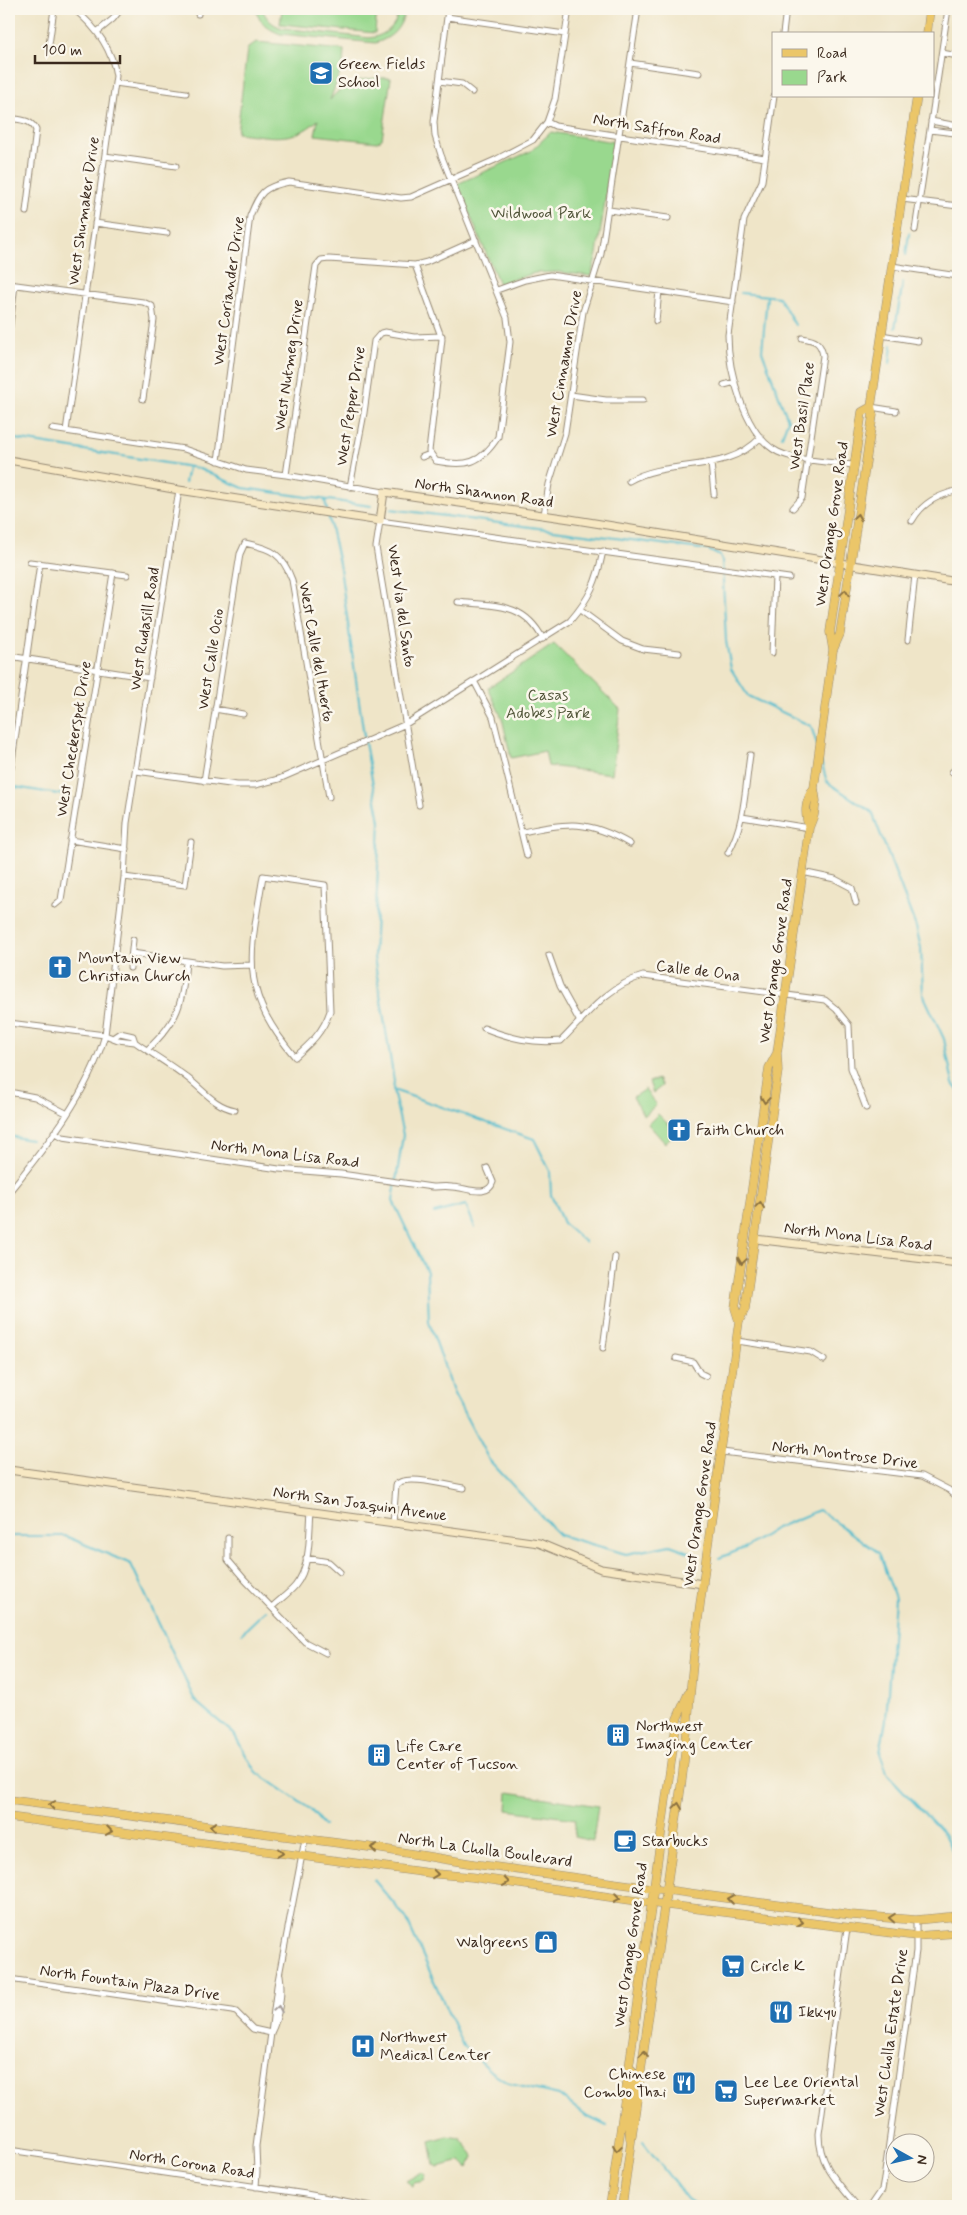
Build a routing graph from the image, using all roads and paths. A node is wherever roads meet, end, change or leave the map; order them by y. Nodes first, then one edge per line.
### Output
1 (54, 9) edge
2 (74, 9) edge
3 (122, 9) edge
4 (448, 9) edge
5 (569, 9) edge
6 (638, 9) edge
7 (786, 9) edge
8 (930, 9) edge
9 (948, 9) edge
10 (447, 17) junction
11 (97, 32) junction
12 (783, 32) edge
13 (927, 32) edge
14 (565, 34) junction
15 (50, 45) dead end
16 (942, 53) junction
17 (958, 56) edge
18 (630, 63) junction
19 (699, 73) dead end
20 (438, 81) junction
21 (115, 83) junction
22 (472, 92) dead end
23 (186, 93) dead end
24 (774, 98) edge
25 (917, 98) edge
26 (9, 118) edge
27 (931, 121) junction
28 (547, 122) junction
29 (958, 126) edge
30 (930, 130) junction
31 (958, 131) edge
32 (618, 136) junction
33 (105, 156) junction
34 (765, 158) junction
35 (176, 166) dead end
36 (450, 179) junction
37 (902, 199) junction
38 (920, 201) junction
39 (958, 206) edge
40 (609, 210) junction
41 (26, 212) dead end
42 (668, 218) dead end
43 (95, 223) junction
44 (915, 230) dead end
45 (167, 233) dead end
46 (476, 240) junction
47 (415, 265) junction
48 (892, 266) junction
49 (958, 276) edge
50 (592, 281) junction
51 (12, 284) edge
52 (497, 290) junction
53 (659, 291) junction
54 (86, 293) junction
55 (733, 302) junction
56 (656, 321) dead end
57 (9, 332) edge
58 (881, 335) junction
59 (442, 336) junction
60 (802, 338) dead end
61 (918, 341) dead end
62 (735, 382) junction
63 (724, 385) dead end
64 (571, 395) junction
65 (143, 399) dead end
66 (643, 400) dead end
67 (870, 407) junction
68 (896, 411) dead end
69 (52, 429) dead end
70 (66, 431) junction
71 (761, 437) junction
72 (430, 454) junction
73 (422, 457) dead end
74 (808, 458) junction
75 (9, 460) edge
76 (218, 461) junction
77 (711, 463) junction
78 (854, 465) junction
79 (286, 475) junction
80 (629, 481) dead end
81 (350, 486) junction
82 (179, 490) junction
83 (958, 490) edge
84 (384, 492) junction
85 (714, 494) dead end
86 (793, 508) dead end
87 (544, 515) junction
88 (380, 521) junction
89 (912, 521) dead end
90 (245, 543) joint
91 (603, 551) junction
92 (30, 562) dead end
93 (40, 563) junction
94 (839, 563) junction
95 (849, 565) junction
96 (113, 573) junction
97 (127, 575) dead end
98 (915, 575) junction
99 (775, 576) junction
100 (789, 578) dead end
101 (958, 582) edge
102 (458, 602) dead end
103 (580, 610) junction
104 (543, 639) junction
105 (908, 640) dead end
106 (833, 650) junction
107 (679, 653) dead end
108 (772, 653) dead end
109 (9, 656) edge
110 (26, 659) junction
111 (98, 669) junction
112 (150, 678) junction
113 (474, 681) junction
114 (216, 709) junction
115 (243, 714) dead end
116 (406, 724) junction
117 (9, 736) edge
118 (16, 737) junction
119 (750, 755) dead end
120 (322, 761) junction
121 (958, 767) edge
122 (11, 768) dead end
123 (136, 771) junction
124 (952, 772) dead end
125 (204, 781) junction
126 (329, 797) dead end
127 (419, 805) dead end
128 (742, 817) junction
129 (809, 828) junction
130 (523, 832) junction
131 (70, 840) junction
132 (191, 842) dead end
133 (630, 844) dead end
134 (126, 849) junction
135 (728, 853) dead end
136 (527, 856) dead end
137 (802, 872) junction
138 (124, 877) junction
139 (856, 903) dead end
140 (54, 905) dead end
141 (134, 940) dead end
142 (132, 954) junction
143 (550, 955) dead end
144 (186, 962) junction
145 (251, 965) junction
146 (130, 968) dead end
147 (786, 995) junction
148 (9, 1022) edge
149 (580, 1022) junction
150 (484, 1028) dead end
151 (105, 1035) junction
152 (147, 1050) junction
153 (777, 1054) junction
154 (9, 1092) edge
155 (866, 1108) dead end
156 (235, 1110) dead end
157 (66, 1113) junction
158 (54, 1132) junction
159 (487, 1168) dead end
160 (9, 1192) edge
161 (755, 1239) junction
162 (615, 1257) dead end
163 (958, 1263) edge
164 (739, 1321) junction
165 (736, 1341) junction
166 (602, 1348) dead end
167 (676, 1358) dead end
168 (824, 1360) dead end
169 (706, 1376) dead end
170 (722, 1452) junction
171 (9, 1470) edge
172 (464, 1488) dead end
173 (958, 1498) edge
174 (311, 1511) junction
175 (392, 1524) junction
176 (228, 1538) dead end
177 (306, 1558) junction
178 (340, 1572) dead end
179 (703, 1584) junction
180 (272, 1607) junction
181 (326, 1653) dead end
182 (690, 1690) junction
183 (9, 1800) edge
184 (9, 1817) edge
185 (305, 1839) junction
186 (302, 1856) junction
187 (652, 1888) junction
188 (667, 1890) junction
189 (651, 1903) junction
190 (665, 1905) junction
191 (958, 1916) edge
192 (916, 1920) junction
193 (847, 1928) junction
194 (958, 1933) edge
195 (916, 1936) junction
196 (9, 1978) edge
197 (271, 2033) junction
198 (628, 2070) junction
199 (631, 2145) junction
200 (9, 2150) edge
201 (256, 2187) junction
202 (371, 2206) edge
203 (610, 2206) edge
204 (622, 2206) edge
205 (857, 2206) edge
206 (871, 2206) edge

1 - 15 street
2 - 11 street, West Shumaker Drive
3 - 11 street
4 - 10 street
5 - 14 street, West Coriander Drive
6 - 18 street, West Cinnamon Drive
7 - 12 street
8 - 13 main road
9 - 16 street
10 - 14 street
10 - 20 street
11 - 21 street, West Shumaker Drive
14 - 28 street, West Coriander Drive
16 - 17 street
16 - 27 street
18 - 19 street
18 - 32 street, West Cinnamon Drive
20 - 22 street
20 - 36 street
21 - 23 street
21 - 33 street, West Shumaker Drive
24 - 34 street
25 - 37 main road, West Orange Grove Road
26 - 41 street
27 - 29 street
27 - 30 street
28 - 32 street, North Saffron Road
28 - 36 street, West Coriander Drive
30 - 31 street
30 - 38 street
32 - 34 street, North Saffron Road
32 - 40 street, West Cinnamon Drive
33 - 35 street
33 - 43 street, West Shumaker Drive
34 - 55 street
36 - 46 street
36 - 76 street, West Coriander Drive
37 - 38 street
37 - 48 main road, West Orange Grove Road
38 - 39 street
38 - 44 street
40 - 42 street
40 - 50 street, West Cinnamon Drive
43 - 45 street
43 - 54 street, West Shumaker Drive
46 - 47 street
46 - 52 street
47 - 59 street
47 - 79 street, West Nutmeg Drive
48 - 49 street
48 - 58 main road, West Orange Grove Road
50 - 52 street
50 - 53 street
50 - 64 street, West Cinnamon Drive
51 - 54 street
51 - 57 street
52 - 72 street
53 - 55 street
53 - 56 street
54 - 65 street
54 - 70 street, West Shumaker Drive
55 - 62 street
58 - 61 street
58 - 67 main road, West Orange Grove Road
59 - 72 street
59 - 81 street, West Pepper Drive
60 - 74 street, West Basil Place
62 - 63 street
62 - 71 street
64 - 66 street
64 - 87 street, West Cinnamon Drive
67 - 68 street
67 - 78 main road, West Orange Grove Road
95 -> 67 main road, West Orange Grove Road
69 - 70 street, North Shannon Road
70 - 76 street, North Shannon Road
71 - 74 street
71 - 77 street
72 - 73 street
74 - 78 street
74 - 86 street, West Basil Place
75 - 82 street
76 - 79 street, North Shannon Road
77 - 80 street
77 - 85 street
78 - 94 main road, West Orange Grove Road
79 - 81 street, North Shannon Road
81 - 84 street, North Shannon Road
82 - 88 street
82 - 112 street, West Rudasill Road
83 - 89 street
84 - 87 street, North Shannon Road
84 - 88 street, West Via del Santo
87 - 94 street, North Shannon Road
88 - 91 street
88 - 116 street, West Via del Santo
90 - 114 street, West Calle Ocio
90 - 120 street, West Calle del Huerto
91 - 99 street
91 - 103 street
92 - 93 street
93 - 96 street
93 - 110 street
94 - 95 street, North Shannon Road
94 - 106 main road, West Orange Grove Road
95 - 98 street, North Shannon Road
106 -> 95 main road, West Orange Grove Road
96 - 97 street
96 - 111 street, West Checkerspot Drive
98 - 101 street, North Shannon Road
98 - 105 street
99 - 100 street
99 - 108 street
102 - 104 street
103 - 104 street
103 - 107 street
104 - 113 street
106 - 129 main road, West Orange Grove Road
109 - 110 street
110 - 111 street
110 - 118 street
111 - 112 street
111 - 131 street, West Checkerspot Drive
112 - 123 street, West Rudasill Road
113 - 116 street
113 - 130 street
114 - 115 street
114 - 125 street, West Calle Ocio
116 - 120 street
116 - 127 street, West Via del Santo
117 - 118 street
118 - 122 street
119 - 128 street
120 - 125 street
120 - 126 street, West Calle del Huerto
121 - 124 street
123 - 125 street
123 - 134 street, West Rudasill Road
128 - 129 street
128 - 135 street
129 - 137 main road, West Orange Grove Road
130 - 133 street
130 - 136 street
131 - 134 street
131 - 140 street, West Checkerspot Drive
132 - 138 street
134 - 138 street, West Rudasill Road
137 - 139 street, West Orange Grove Road
137 - 147 main road, West Orange Grove Road
138 - 151 street, West Rudasill Road
141 - 142 street
142 - 144 street
142 - 146 street
143 - 149 street
144 - 145 street
144 - 152 street
145 - 145 street
147 - 149 street, Calle de Ona
147 - 153 main road, West Orange Grove Road
147 - 155 street, Calle de Ona
148 - 151 street
149 - 150 street, Calle de Ona
151 - 152 street
151 - 157 street, West Rudasill Road
152 - 156 street
161 -> 153 main road, West Orange Grove Road
153 -> 164 main road, West Orange Grove Road
154 - 157 street
157 - 158 street, West Rudasill Road
158 - 159 street, North Mona Lisa Road
158 - 160 street, West Rudasill Road
161 - 163 street, North Mona Lisa Road
161 - 164 main road, West Orange Grove Road
162 - 166 street
164 - 165 main road, West Orange Grove Road
165 - 168 street
165 - 170 main road, West Orange Grove Road
167 - 169 street
170 - 173 street, North Montrose Drive
170 - 179 main road, West Orange Grove Road
171 - 174 street, North San Joaquin Avenue
172 - 175 street
174 - 175 street, North San Joaquin Avenue
174 - 177 street
175 - 179 street, North San Joaquin Avenue
176 - 180 street
177 - 178 street
177 - 180 street
179 - 182 main road, West Orange Grove Road
180 - 181 street
182 - 187 main road, West Orange Grove Road
188 -> 182 main road, West Orange Grove Road
185 -> 183 main road, North La Cholla Boulevard
184 -> 186 main road, North La Cholla Boulevard
185 - 186 street
187 -> 185 main road, North La Cholla Boulevard
186 -> 189 main road, North La Cholla Boulevard
186 - 197 street
187 - 188 main road, North La Cholla Boulevard
187 - 189 main road, West Orange Grove Road
188 - 190 main road, West Orange Grove Road
192 -> 188 main road, North La Cholla Boulevard
189 - 190 main road, North La Cholla Boulevard
189 - 198 main road, West Orange Grove Road
190 -> 193 main road, North La Cholla Boulevard
199 -> 190 main road, West Orange Grove Road
191 - 192 main road, North La Cholla Boulevard
192 - 195 street, West Cholla Estate Drive
193 - 195 main road, North La Cholla Boulevard
193 - 205 street
194 - 195 main road, North La Cholla Boulevard
195 - 206 street, West Cholla Estate Drive
196 - 197 street, North Fountain Plaza Drive
197 - 201 street
198 - 199 main road
198 -> 203 main road, West Orange Grove Road
199 - 204 main road, West Orange Grove Road
200 - 201 street, North Corona Road
201 - 202 street, North Corona Road

